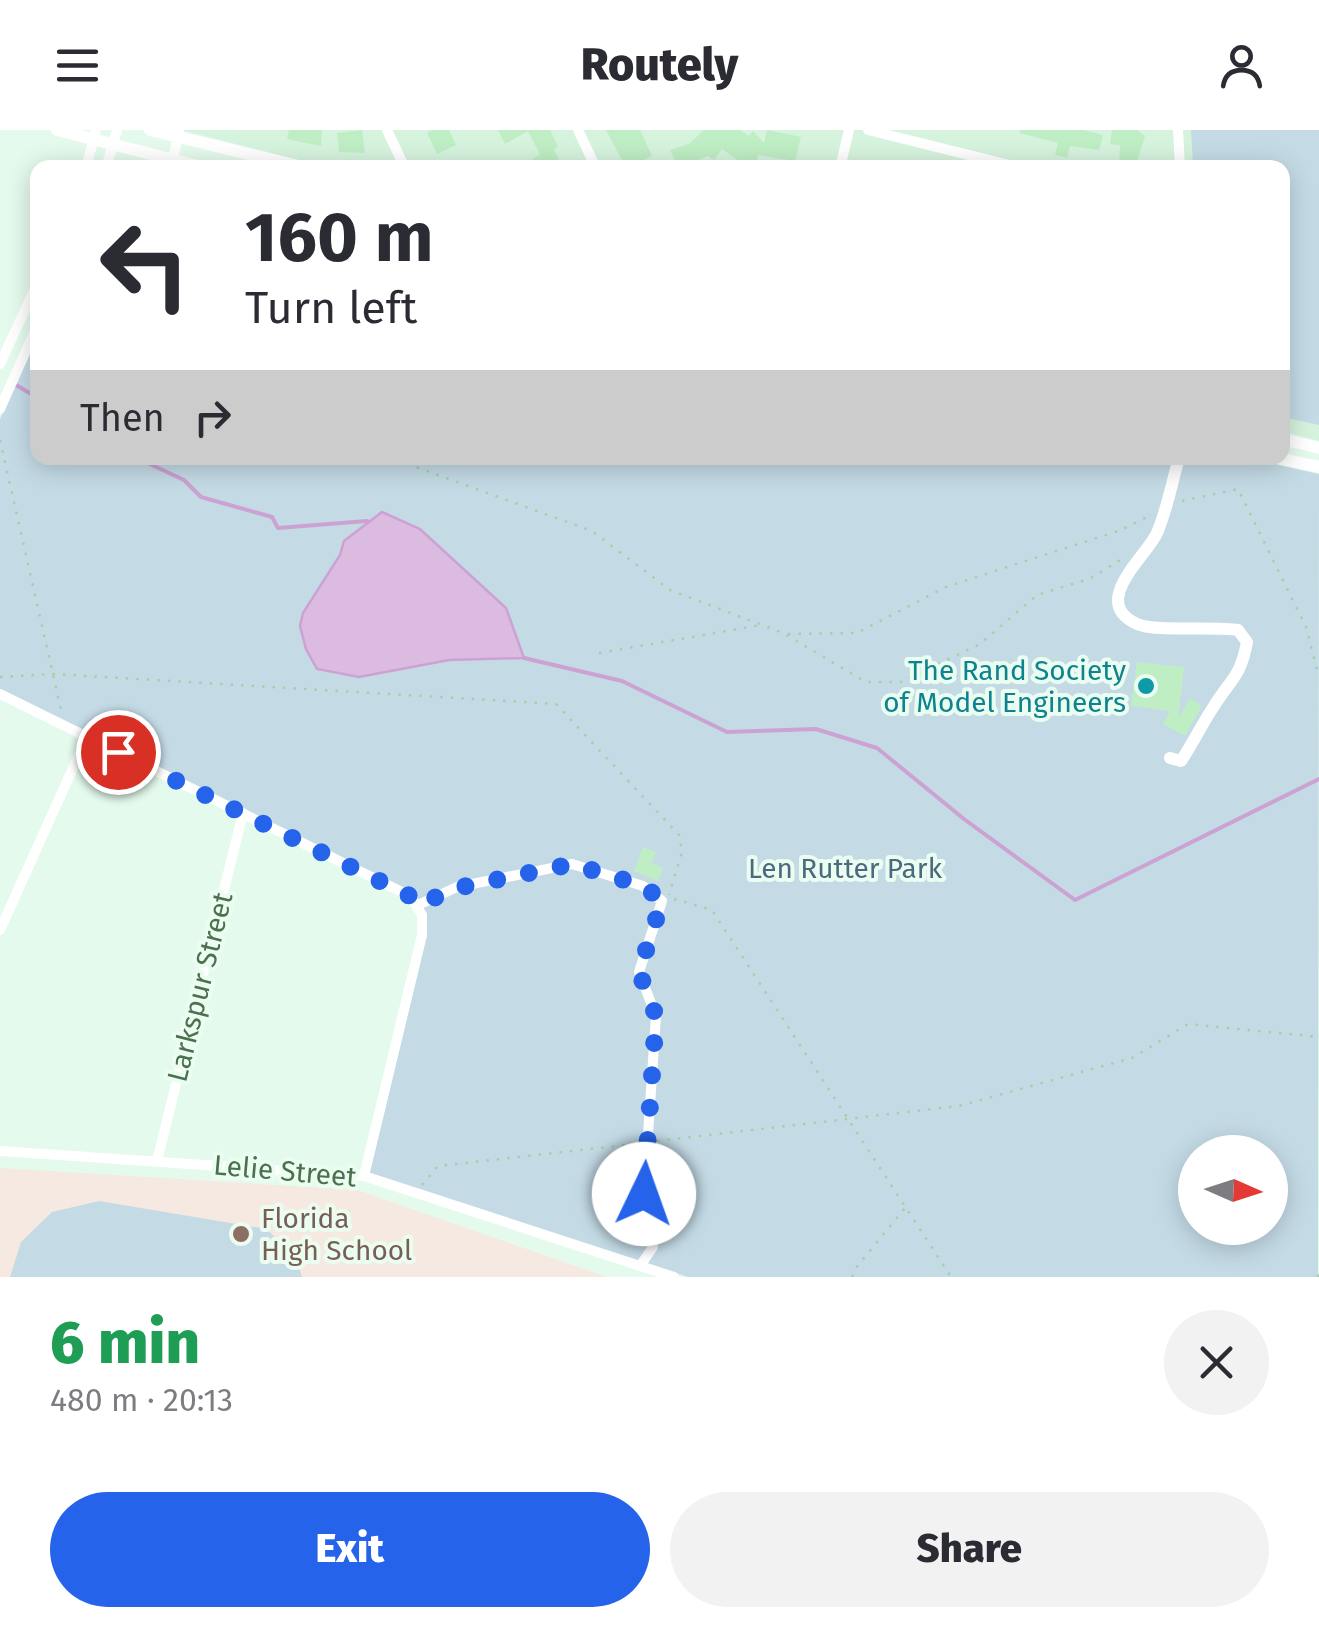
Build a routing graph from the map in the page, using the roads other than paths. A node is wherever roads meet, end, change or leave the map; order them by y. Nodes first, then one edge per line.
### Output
1 (58, 130) edge
2 (150, 130) edge
3 (388, 130) edge
4 (578, 130) edge
5 (848, 130) edge
6 (868, 130) edge
7 (1178, 130) edge
8 (178, 133) edge
9 (95, 135) edge
10 (116, 137) edge
11 (88, 160) edge
12 (173, 160) joint
13 (277, 160) edge
14 (401, 160) edge
15 (592, 160) edge
16 (842, 160) edge
17 (989, 160) edge
18 (1180, 160) edge
19 (30, 299) edge
20 (30, 341) edge
21 (0, 364) edge
22 (0, 409) edge
23 (1290, 440) edge
24 (1319, 448) edge
25 (1290, 461) edge
26 (1177, 465) edge
27 (1319, 468) edge
28 (0, 694) edge
29 (86, 737) junction
30 (1170, 758) dead end
31 (242, 813) junction
32 (418, 905) junction
33 (0, 930) edge
34 (0, 1151) edge
35 (157, 1160) junction
36 (364, 1176) junction
37 (640, 1266) junction
38 (674, 1277) edge

1 - 9 street
2 - 8 street
3 - 14 street
4 - 15 street
5 - 16 street
6 - 17 street
7 - 18 street
8 - 12 street
8 - 13 street
9 - 10 street
9 - 11 street
10 - 12 street
19 - 21 street
20 - 22 street
23 - 24 street
25 - 27 street
26 - 30 street
28 - 29 street
29 - 31 street
29 - 33 street
31 - 32 street
31 - 35 street, Larkspur Street
32 - 36 street
32 - 37 street
34 - 35 street, Lelie Street
35 - 36 street, Lelie Street
36 - 37 street, Lelie Street
37 - 38 street, Lelie Street

